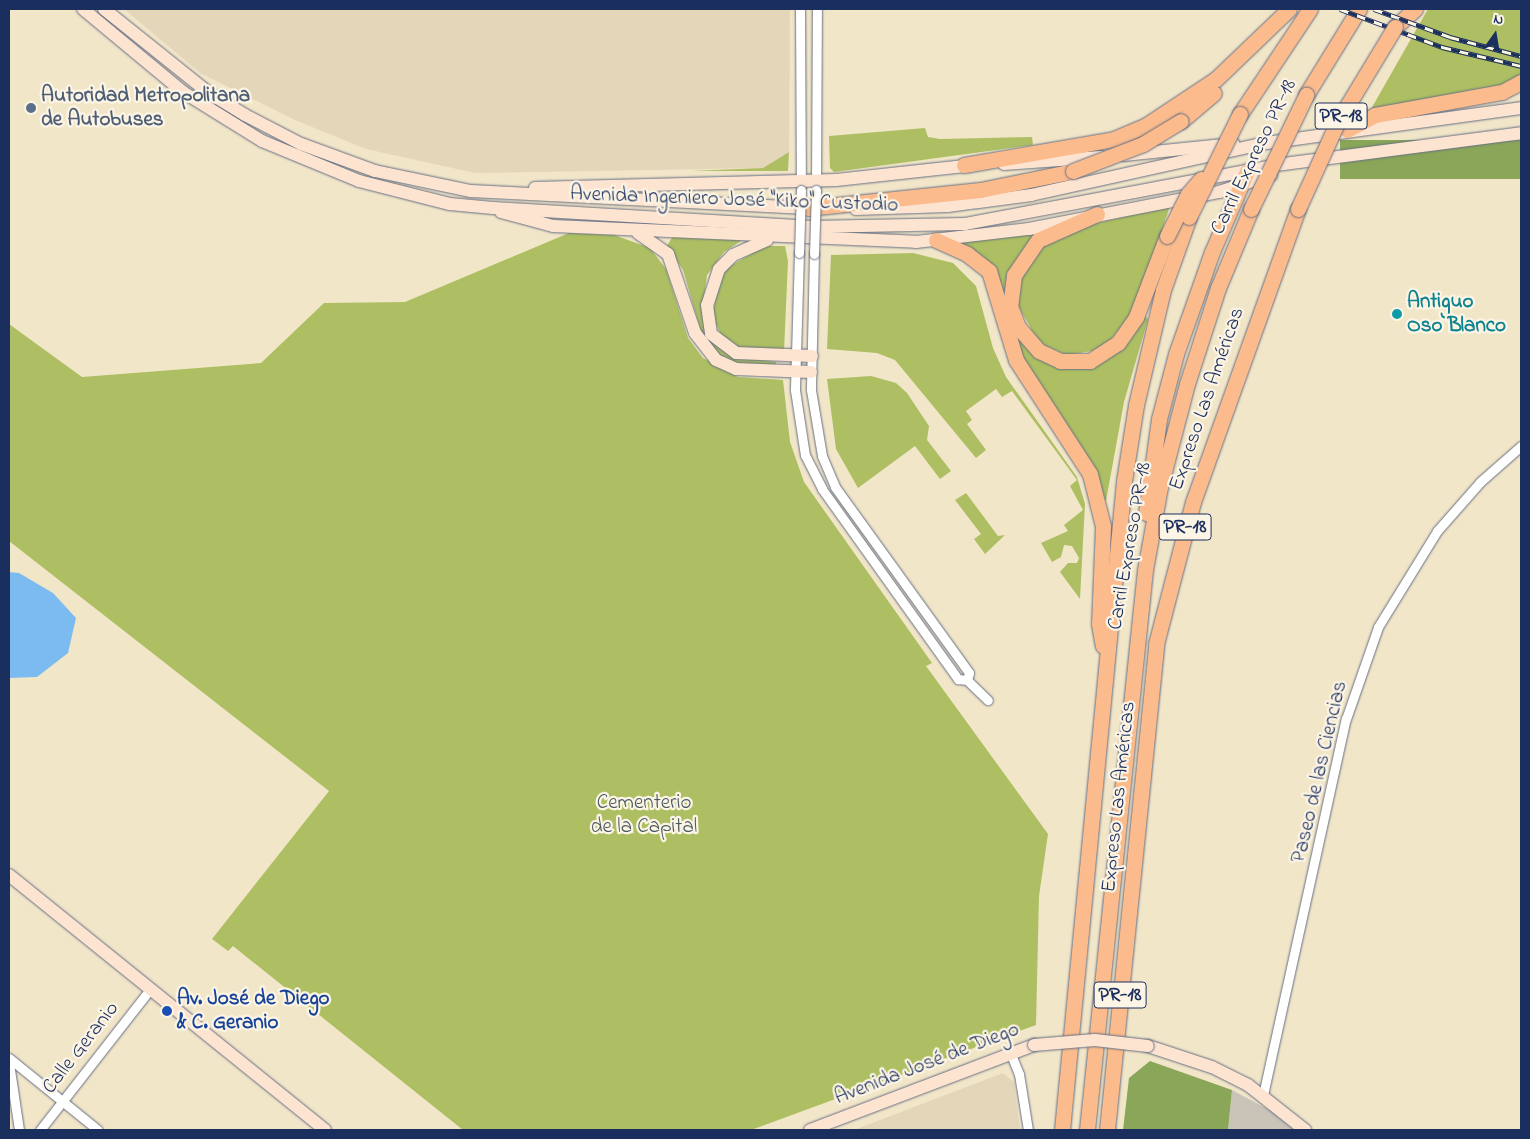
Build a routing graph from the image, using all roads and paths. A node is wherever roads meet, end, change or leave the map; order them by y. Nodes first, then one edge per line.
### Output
1 (83, 9) edge
2 (104, 9) edge
3 (800, 9) edge
4 (817, 9) edge
5 (1290, 9) edge
6 (1310, 9) edge
7 (1359, 9) edge
8 (1406, 9) edge
9 (1415, 9) edge
10 (1395, 27) junction
11 (1521, 82) edge
12 (1521, 108) edge
13 (1347, 130) junction
14 (1521, 133) edge
15 (1266, 143) junction
16 (964, 166) junction
17 (1210, 169) junction
18 (1245, 178) junction
19 (801, 186) junction
20 (816, 186) junction
21 (502, 191) junction
22 (493, 208) junction
23 (808, 208) junction
24 (1097, 214) junction
25 (631, 230) junction
26 (792, 238) junction
27 (936, 240) junction
28 (796, 356) junction
29 (812, 356) junction
30 (796, 372) junction
31 (811, 372) junction
32 (1521, 446) edge
33 (1144, 570) junction
34 (1106, 662) junction
35 (967, 680) junction
36 (988, 700) dead end
37 (9, 875) edge
38 (150, 989) junction
39 (1010, 1052) junction
40 (9, 1058) edge
41 (9, 1063) edge
42 (1263, 1095) junction
43 (61, 1101) junction
44 (20, 1130) edge
45 (40, 1130) edge
46 (98, 1130) edge
47 (325, 1130) edge
48 (810, 1130) edge
49 (1028, 1130) edge
50 (1062, 1130) edge
51 (1087, 1130) edge
52 (1107, 1130) edge
53 (1305, 1130) edge

1 - 22 main road, Avenida Ingeniero José "Kiko" Custodio
2 - 21 main road, Avenida Ingeniero José "Kiko" Custodio
3 - 19 street
4 - 20 street
5 - 16 highway
5 - 23 highway, bridge
6 - 17 highway, Expreso Las Américas / PR-18, bridge
7 - 33 highway, Carril Expreso PR-18, bridge
8 - 10 highway, Expreso Las Américas / PR-18
9 - 10 highway
10 - 52 highway, Expreso Las Américas / PR-18, bridge
11 - 13 highway
12 - 13 main road, Avenida Ingeniero José "Kiko" Custodio
13 - 15 main road, Avenida Ingeniero José "Kiko" Custodio
14 - 18 main road, Avenida Ingeniero José "Kiko" Custodio
15 - 16 main road
15 - 23 main road, Avenida Ingeniero José "Kiko" Custodio
16 - 20 main road
17 - 24 highway, bridge
17 - 34 highway, Expreso Las Américas / PR-18, bridge
18 - 22 main road, Avenida Ingeniero José "Kiko" Custodio
18 - 24 main road
18 - 33 highway
19 - 20 main road
19 - 21 main road
19 - 28 street, bridge
20 - 29 street, bridge
21 - 23 main road, Avenida Ingeniero José "Kiko" Custodio
22 - 25 main road
24 - 27 main road
25 - 26 main road
25 - 30 main road
26 - 27 main road
26 - 28 main road
27 - 34 highway
28 - 29 main road
28 - 30 street
29 - 31 street
30 - 31 main road
30 - 35 street
31 - 35 street
32 - 42 street, Paseo de las Ciencias
33 - 51 highway, Carril Expreso PR-18
34 - 50 highway, Expreso Las Américas / PR-18
35 - 36 street
37 - 38 main road
38 - 43 street, Calle Geranio
38 - 47 main road
39 - 42 main road, Avenida José de Diego, bridge
39 - 48 main road, Avenida José de Diego
39 - 49 street
40 - 43 street
41 - 44 street, Calle Geranio
42 - 53 main road, Avenida José de Diego
43 - 45 street, Calle Geranio
43 - 46 street

